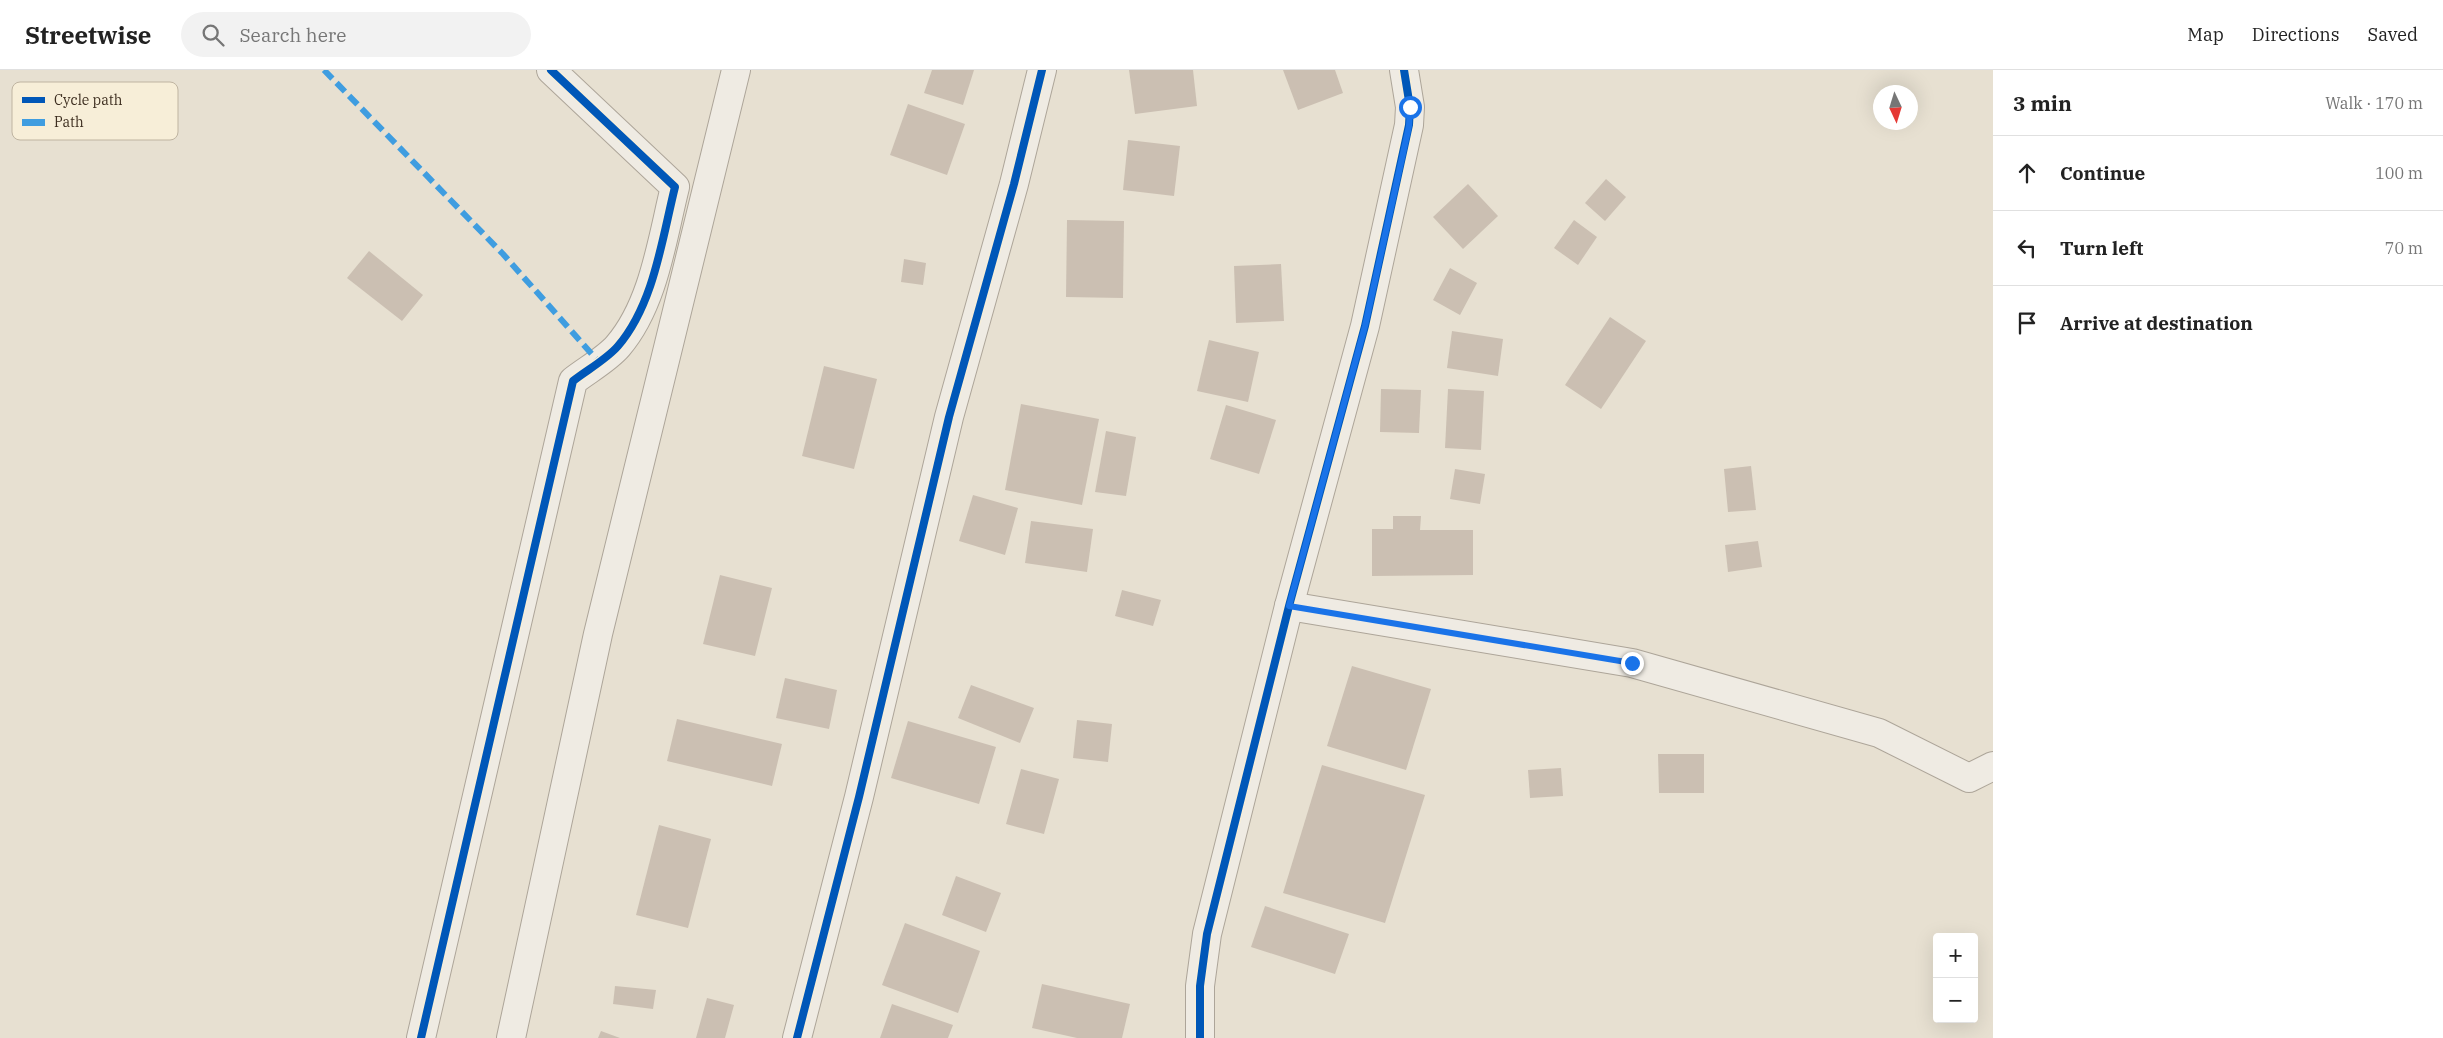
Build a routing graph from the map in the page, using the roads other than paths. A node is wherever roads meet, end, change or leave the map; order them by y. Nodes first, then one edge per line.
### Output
1 (551, 70) edge
2 (736, 70) edge
3 (1042, 70) edge
4 (1404, 70) edge
5 (646, 300) junction
6 (678, 310) junction
7 (1289, 606) junction
8 (1993, 766) edge
9 (420, 1038) edge
10 (511, 1038) edge
11 (797, 1038) edge
12 (1200, 1038) edge

1 - 5 street
2 - 6 street
3 - 11 street
4 - 7 street
5 - 6 street
5 - 9 street
6 - 10 street
7 - 8 street
7 - 12 street

